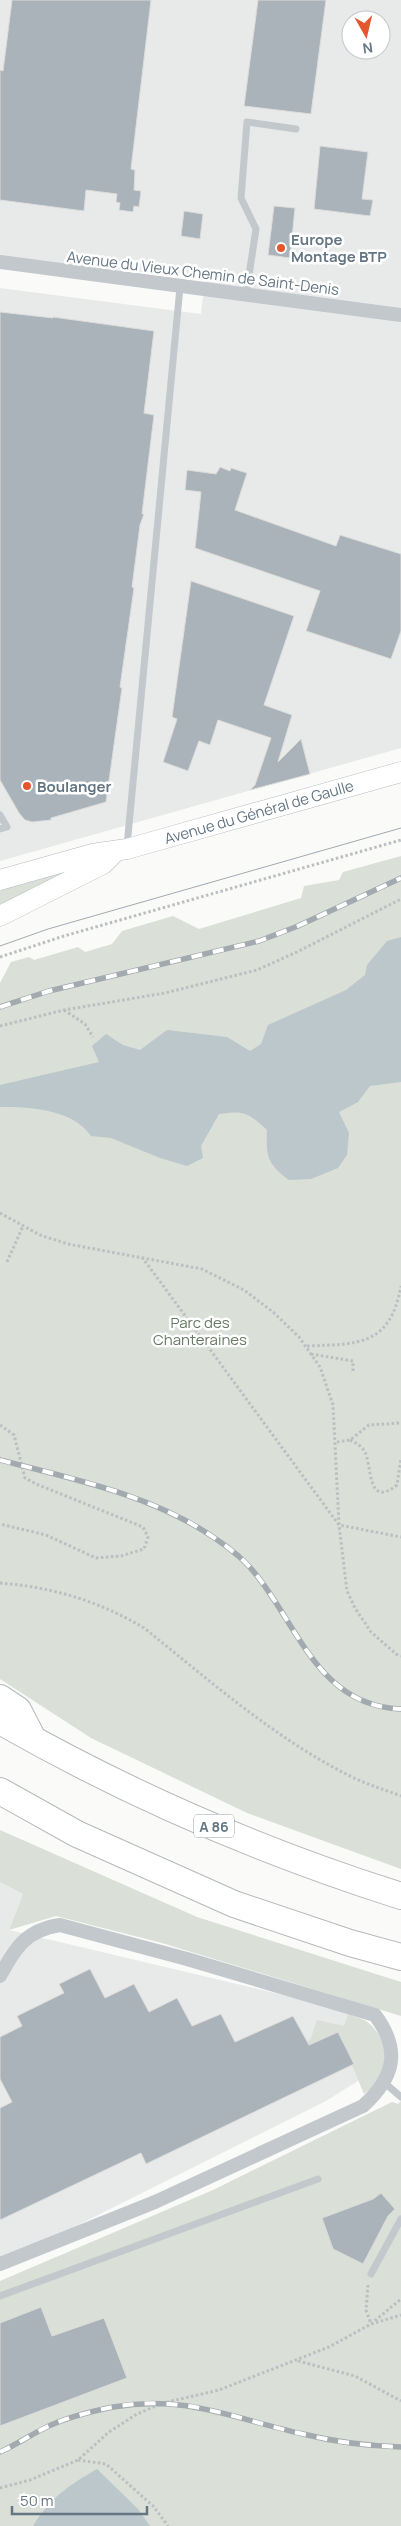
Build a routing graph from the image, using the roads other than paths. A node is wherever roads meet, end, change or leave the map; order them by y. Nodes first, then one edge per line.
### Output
1 (296, 129) dead end
2 (0, 262) edge
3 (180, 287) junction
4 (246, 295) junction
5 (401, 315) edge
6 (401, 772) edge
7 (0, 815) edge
8 (0, 829) edge
9 (122, 850) junction
10 (0, 880) edge
11 (0, 916) edge
12 (0, 1698) edge
13 (0, 1721) edge
14 (33, 1740) junction
15 (0, 1791) edge
16 (0, 1812) edge
17 (77, 1834) junction
18 (401, 1896) edge
19 (401, 1957) edge
20 (0, 1976) edge
21 (386, 2084) junction
22 (401, 2097) edge
23 (318, 2179) dead end
24 (401, 2219) edge
25 (0, 2264) edge
26 (371, 2274) road end
27 (0, 2296) edge

1 - 4 lane
2 - 3 street, Avenue du Vieux Chemin de Saint-Denis
3 - 4 street, Avenue du Vieux Chemin de Saint-Denis
3 - 9 lane
4 - 5 street, Avenue du Vieux Chemin de Saint-Denis
6 - 9 main road, Avenue du Général de Gaulle
7 - 8 lane
9 - 10 main road, Avenue du Général de Gaulle
9 - 11 main road, Avenue du Général de Gaulle
12 - 14 highway
13 - 14 highway, A 86
14 - 18 highway, A 86
15 - 17 highway
16 - 17 highway
17 - 19 highway
20 - 21 street
21 - 22 lane
21 - 25 street
23 - 27 lane
24 - 26 lane

